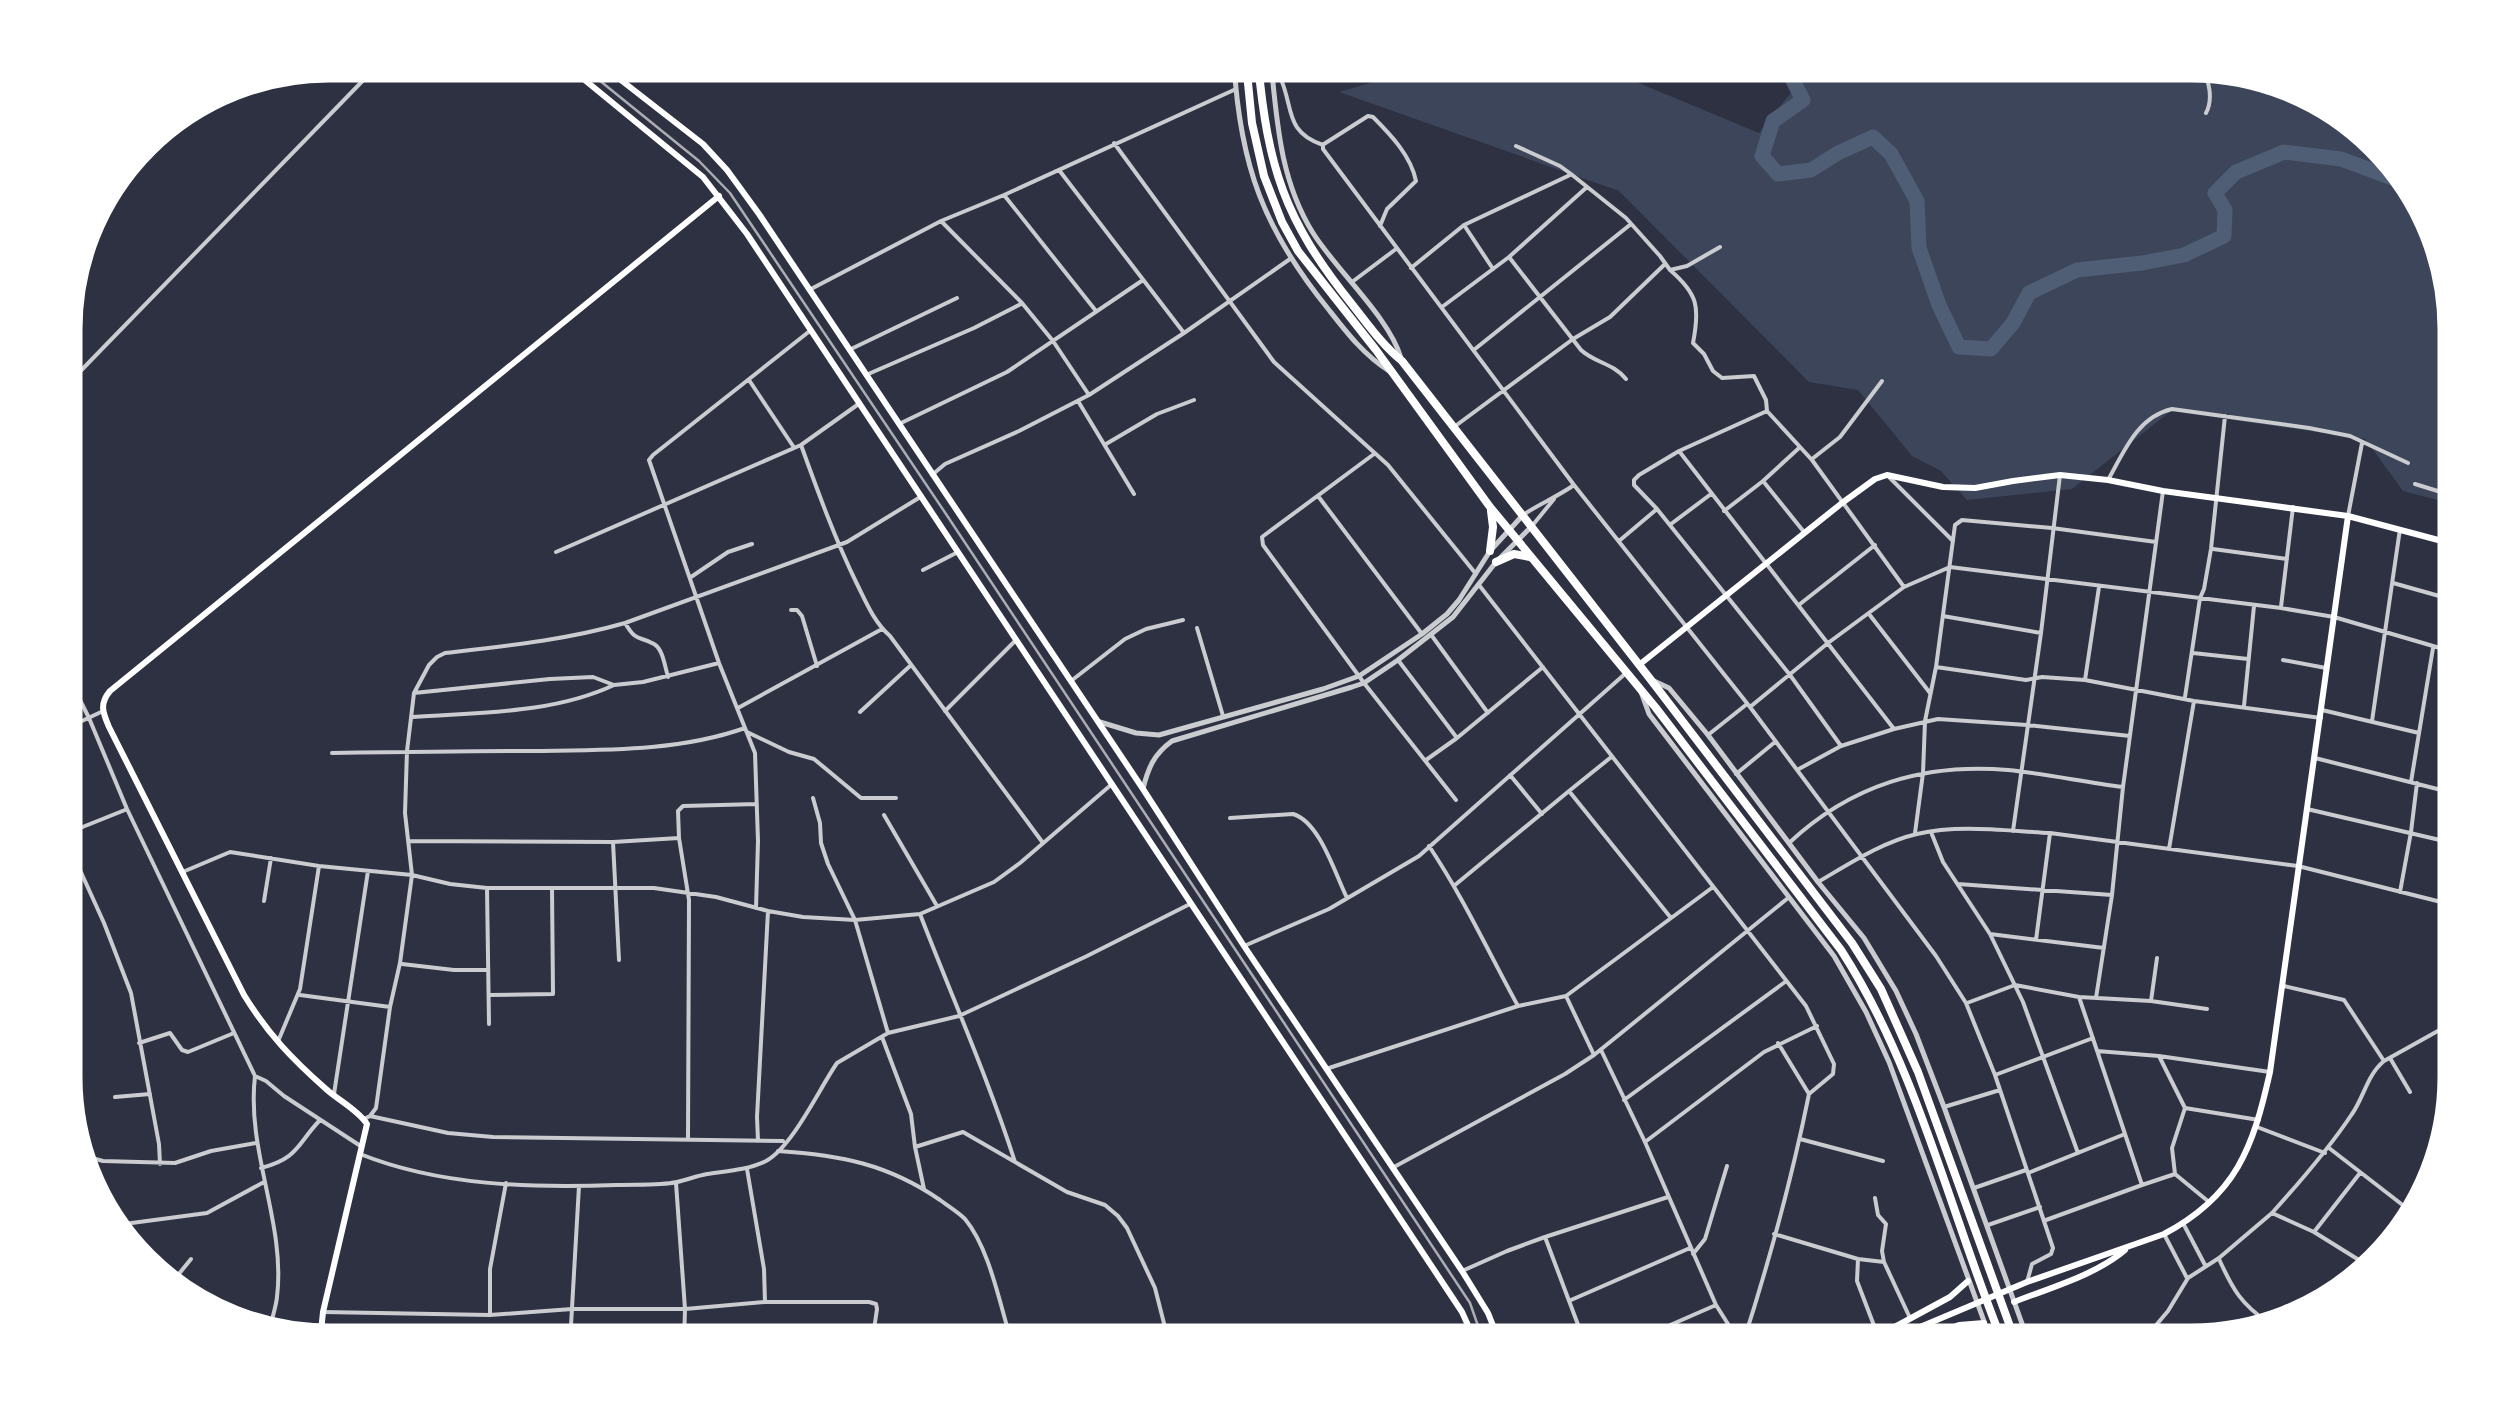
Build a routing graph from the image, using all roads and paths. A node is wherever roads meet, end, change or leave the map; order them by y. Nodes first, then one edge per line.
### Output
1 (363, 80) edge
2 (586, 80) edge
3 (621, 80) edge
4 (1235, 80) edge
5 (1248, 80) edge
6 (1260, 80) edge
7 (1273, 80) edge
8 (1281, 80) edge
9 (2207, 81) edge
10 (1236, 89) junction
11 (2206, 113) dead end
12 (1114, 143) junction
13 (1322, 146) junction
14 (1516, 146) dead end
15 (1058, 170) junction
16 (1571, 174) junction
17 (1587, 187) junction
18 (1004, 195) junction
19 (720, 196) junction
20 (941, 220) junction
21 (1631, 224) junction
22 (1464, 225) junction
23 (1380, 226) junction
24 (1720, 246) dead end
25 (1396, 249) junction
26 (1510, 257) junction
27 (1290, 259) junction
28 (1667, 267) junction
29 (1411, 268) junction
30 (1493, 269) junction
31 (1143, 280) junction
32 (1350, 283) junction
33 (810, 290) junction
34 (1541, 297) junction
35 (957, 298) dead end
36 (1231, 301) junction
37 (1022, 304) junction
38 (1442, 308) junction
39 (1096, 311) junction
40 (811, 330) junction
41 (1184, 333) junction
42 (1573, 340) junction
43 (1054, 341) junction
44 (1475, 349) junction
45 (849, 350) junction
46 (1402, 361) junction
47 (1388, 371) junction
48 (80, 372) edge
49 (866, 376) junction
50 (1626, 379) dead end
51 (748, 380) junction
52 (1882, 381) dead end
53 (1504, 390) junction
54 (1089, 395) junction
55 (1194, 400) dead end
56 (1078, 401) junction
57 (860, 403) junction
58 (1768, 411) junction
59 (2225, 416) junction
60 (899, 424) junction
61 (1454, 427) junction
62 (2362, 443) junction
63 (1106, 444) junction
64 (801, 445) junction
65 (794, 448) junction
66 (1800, 448) junction
67 (1679, 451) junction
68 (1374, 454) junction
69 (1812, 460) junction
70 (2408, 463) dead end
71 (932, 474) junction
72 (1887, 475) junction
73 (2060, 475) junction
74 (2108, 480) junction
75 (1763, 481) junction
76 (2415, 484) dead end
77 (1574, 485) junction
78 (2163, 490) junction
79 (2439, 491) edge
80 (1134, 494) dead end
81 (1711, 494) junction
82 (922, 496) junction
83 (1318, 496) junction
84 (2216, 498) junction
85 (1554, 499) junction
86 (1842, 503) junction
87 (666, 505) junction
88 (1490, 507) junction
89 (2293, 508) junction
90 (1657, 509) junction
91 (1724, 512) junction
92 (1522, 515) junction
93 (2348, 516) junction
94 (1670, 525) junction
95 (1532, 526) junction
96 (2052, 528) junction
97 (2400, 529) junction
98 (1509, 530) junction
99 (1804, 533) junction
100 (1518, 540) junction
101 (2439, 540) edge
102 (1619, 541) junction
103 (1953, 541) junction
104 (2156, 542) junction
105 (752, 544) dead end
106 (838, 545) junction
107 (1875, 545) junction
108 (2211, 549) junction
109 (1490, 551) junction
110 (556, 552) dead end
111 (958, 552) junction
112 (1532, 557) junction
113 (2287, 559) junction
114 (1496, 562) junction
115 (1766, 565) junction
116 (1950, 567) junction
117 (923, 570) dead end
118 (1476, 574) junction
119 (691, 577) junction
120 (2046, 580) junction
121 (2393, 583) junction
122 (1480, 585) junction
123 (1904, 587) junction
124 (2099, 587) junction
125 (2149, 592) junction
126 (1726, 594) junction
127 (698, 596) junction
128 (2439, 596) edge
129 (2200, 598) junction
130 (1798, 606) junction
131 (2254, 606) junction
132 (2281, 608) junction
133 (792, 610) dead end
134 (1869, 614) junction
135 (1943, 616) junction
136 (2334, 617) junction
137 (1183, 620) dead end
138 (625, 623) junction
139 (1686, 626) junction
140 (1197, 628) dead end
141 (882, 629) junction
142 (2386, 632) junction
143 (2041, 633) junction
144 (1422, 634) junction
145 (1432, 636) junction
146 (1016, 640) junction
147 (1828, 644) junction
148 (2434, 646) junction
149 (2439, 648) edge
150 (2193, 653) junction
151 (2248, 658) junction
152 (1398, 660) junction
153 (2283, 660) dead end
154 (720, 663) junction
155 (911, 665) junction
156 (1639, 665) junction
157 (817, 666) junction
158 (1543, 667) junction
159 (1936, 667) junction
160 (2326, 668) junction
161 (1626, 672) junction
162 (1790, 675) junction
163 (1359, 676) junction
164 (668, 677) junction
165 (2035, 679) junction
166 (1651, 680) junction
167 (2085, 680) junction
168 (1071, 681) junction
169 (1364, 682) junction
170 (614, 684) junction
171 (1640, 689) junction
172 (2136, 690) junction
173 (1931, 693) junction
174 (414, 694) junction
175 (2185, 699) junction
176 (80, 701) edge
177 (2194, 701) junction
178 (1748, 705) junction
179 (738, 708) junction
180 (2244, 708) junction
181 (945, 710) junction
182 (103, 711) junction
183 (860, 712) dead end
184 (1488, 713) junction
185 (1578, 713) junction
186 (2321, 714) junction
187 (1223, 716) junction
188 (1237, 716) junction
189 (413, 717) junction
190 (88, 718) junction
191 (1097, 721) junction
192 (1925, 721) junction
193 (2372, 721) junction
194 (80, 722) edge
195 (2027, 725) junction
196 (1894, 728) junction
197 (746, 730) junction
198 (2419, 732) junction
199 (1708, 735) junction
200 (2130, 736) junction
201 (1457, 738) junction
202 (1776, 742) junction
203 (1841, 746) junction
204 (407, 752) junction
205 (332, 754) dead end
206 (1611, 757) junction
207 (2315, 758) junction
208 (1426, 760) junction
209 (1798, 770) junction
210 (1923, 773) junction
211 (2022, 773) junction
212 (1509, 774) junction
213 (1736, 774) junction
214 (2414, 782) junction
215 (1112, 784) junction
216 (2123, 787) junction
217 (2439, 788) edge
218 (1143, 789) junction
219 (1570, 791) junction
220 (814, 798) dead end
221 (896, 798) dead end
222 (1456, 800) dead end
223 (757, 804) junction
224 (2307, 809) junction
225 (127, 810) junction
226 (1828, 810) junction
227 (1542, 814) junction
228 (884, 815) dead end
229 (1230, 818) dead end
230 (80, 830) edge
231 (2014, 831) junction
232 (1931, 832) junction
233 (2411, 832) junction
234 (2050, 833) junction
235 (1914, 834) junction
236 (679, 838) junction
237 (2439, 839) edge
238 (407, 841) junction
239 (613, 842) junction
240 (2117, 842) junction
241 (1043, 843) junction
242 (1789, 843) junction
243 (1429, 846) junction
244 (2169, 848) junction
245 (1863, 856) junction
246 (271, 858) junction
247 (319, 866) junction
248 (2298, 866) junction
249 (80, 869) edge
250 (368, 871) junction
251 (183, 872) junction
252 (412, 875) junction
253 (1818, 882) junction
254 (1455, 884) junction
255 (1958, 884) junction
256 (615, 887) junction
257 (487, 888) junction
258 (552, 888) junction
259 (1713, 888) junction
260 (2042, 890) junction
261 (687, 892) junction
262 (2400, 892) junction
263 (2112, 895) junction
264 (1347, 898) junction
265 (1788, 898) junction
266 (264, 901) dead end
267 (2439, 902) edge
268 (1190, 904) junction
269 (937, 906) junction
270 (756, 908) junction
271 (768, 911) junction
272 (920, 914) junction
273 (1671, 918) junction
274 (855, 920) junction
275 (1748, 932) junction
276 (1990, 934) junction
277 (2036, 940) junction
278 (1244, 946) junction
279 (2104, 948) junction
280 (2157, 958) dead end
281 (619, 960) dead end
282 (400, 963) junction
283 (487, 970) junction
284 (1786, 981) junction
285 (2015, 986) junction
286 (2284, 986) junction
287 (298, 995) junction
288 (489, 995) junction
289 (1566, 996) junction
290 (2079, 997) junction
291 (2096, 998) junction
292 (2152, 1001) junction
293 (348, 1003) junction
294 (1966, 1003) junction
295 (1518, 1006) junction
296 (390, 1007) junction
297 (2207, 1008) dead end
298 (959, 1016) junction
299 (489, 1024) dead end
300 (1817, 1026) junction
301 (2439, 1030) edge
302 (234, 1032) junction
303 (885, 1035) junction
304 (2092, 1038) junction
305 (139, 1044) junction
306 (277, 1044) junction
307 (1778, 1044) junction
308 (1601, 1050) junction
309 (2097, 1051) junction
310 (1594, 1055) junction
311 (2159, 1056) junction
312 (2044, 1058) junction
313 (2387, 1059) junction
314 (1326, 1069) junction
315 (2270, 1072) junction
316 (1994, 1074) junction
317 (255, 1076) junction
318 (2000, 1090) junction
319 (2410, 1092) dead end
320 (150, 1094) junction
321 (1808, 1094) junction
322 (334, 1096) junction
323 (115, 1098) dead end
324 (1624, 1100) junction
325 (1944, 1107) junction
326 (2185, 1108) junction
327 (367, 1117) junction
328 (320, 1120) junction
329 (2258, 1124) junction
330 (2126, 1134) junction
331 (688, 1140) junction
332 (1800, 1140) junction
333 (758, 1141) junction
334 (785, 1142) junction
335 (1645, 1142) junction
336 (256, 1143) junction
337 (915, 1147) junction
338 (361, 1150) junction
339 (2327, 1150) junction
340 (778, 1151) junction
341 (2079, 1154) junction
342 (94, 1159) edge
343 (1883, 1161) dead end
344 (1016, 1163) junction
345 (160, 1164) junction
346 (1394, 1166) junction
347 (1726, 1166) dead end
348 (261, 1168) junction
349 (747, 1168) junction
350 (2027, 1171) junction
351 (2360, 1173) junction
352 (2175, 1174) junction
353 (264, 1182) junction
354 (506, 1182) junction
355 (676, 1182) junction
356 (2142, 1185) junction
357 (579, 1186) junction
358 (1974, 1188) junction
359 (924, 1190) junction
360 (1668, 1197) junction
361 (1875, 1198) dead end
362 (2210, 1203) junction
363 (2040, 1207) junction
364 (2403, 1207) edge
365 (2272, 1213) junction
366 (2045, 1221) junction
367 (128, 1223) edge
368 (2183, 1224) junction
369 (1987, 1225) junction
370 (2314, 1232) junction
371 (1774, 1234) junction
372 (2164, 1234) junction
373 (1546, 1238) junction
374 (2129, 1246) junction
375 (1692, 1251) junction
376 (1858, 1258) junction
377 (2219, 1258) junction
378 (191, 1259) dead end
379 (2359, 1260) edge
380 (1884, 1262) junction
381 (2205, 1265) junction
382 (1462, 1271) junction
383 (179, 1276) edge
384 (2188, 1278) junction
385 (1968, 1281) junction
386 (2027, 1282) junction
387 (1571, 1300) junction
388 (765, 1302) junction
389 (2014, 1302) junction
390 (1716, 1305) junction
391 (572, 1309) junction
392 (685, 1310) junction
393 (323, 1312) junction
394 (490, 1314) junction
395 (2259, 1316) edge
396 (1910, 1318) junction
397 (272, 1319) edge
398 (1984, 1322) junction
399 (1467, 1325) edge
400 (1493, 1325) edge
401 (1579, 1325) edge
402 (1670, 1325) edge
403 (1729, 1325) edge
404 (1747, 1325) edge
405 (1873, 1325) edge
406 (1900, 1325) edge
407 (1924, 1325) edge
408 (1965, 1325) edge
409 (1985, 1325) edge
410 (1996, 1325) edge
411 (2010, 1325) edge
412 (2022, 1325) edge
413 (2156, 1325) edge
414 (322, 1326) edge
415 (571, 1326) edge
416 (685, 1326) edge
417 (875, 1326) edge
418 (1007, 1326) edge
419 (1165, 1326) edge

1 - 48 street
2 - 19 main road
3 - 33 main road
4 - 10 street
5 - 47 highway
6 - 46 highway
7 - 32 street
8 - 13 street
9 - 11 street
10 - 12 street
10 - 27 street
12 - 15 street
12 - 36 street
13 - 23 street
13 - 23 street
14 - 16 street
15 - 18 street
15 - 31 street
16 - 17 street
16 - 22 street
17 - 21 street
17 - 26 street
18 - 20 street
18 - 39 street
19 - 40 main road
19 - 182 main road
20 - 33 street
20 - 37 street
21 - 28 street
21 - 34 street
22 - 29 street
22 - 30 street
23 - 25 street
24 - 28 street
25 - 29 street
25 - 32 street
26 - 30 street
26 - 34 street
27 - 36 street
27 - 47 street
28 - 42 street
28 - 58 street
29 - 38 street
30 - 38 street
31 - 39 street
31 - 41 street
32 - 46 street
33 - 45 main road
34 - 42 street
34 - 44 street
35 - 45 street
36 - 41 street
36 - 68 street
37 - 43 street
37 - 49 street
38 - 44 street
39 - 43 street
40 - 51 street
40 - 57 main road
41 - 54 street
42 - 50 street
42 - 53 street
43 - 54 street
43 - 60 street
44 - 53 street
45 - 49 main road
46 - 61 highway
47 - 88 highway
49 - 60 main road
51 - 65 street
51 - 87 street
52 - 69 street
53 - 61 street
53 - 77 street
54 - 56 street
55 - 63 street
56 - 63 street
56 - 71 street
57 - 64 street
57 - 82 main road
58 - 66 street
58 - 67 street
59 - 62 street
59 - 74 street
59 - 84 street
60 - 71 main road
61 - 92 highway
62 - 70 street
62 - 93 street
63 - 80 street
64 - 65 street
64 - 106 street
65 - 87 street
66 - 69 street
66 - 75 street
67 - 81 street
67 - 90 street
68 - 83 street
68 - 118 street
69 - 86 street
71 - 168 main road
72 - 73 main road
72 - 86 main road
72 - 103 street
73 - 74 main road
73 - 96 street
74 - 78 main road
75 - 91 street
75 - 99 street
76 - 79 street
77 - 85 street
77 - 102 street
78 - 84 main road
78 - 104 street
81 - 91 street
81 - 94 street
82 - 106 street
82 - 111 main road
83 - 144 street
83 - 163 street
84 - 89 main road
84 - 108 street
85 - 92 street
85 - 95 street
86 - 99 main road
86 - 107 street
87 - 110 street
87 - 119 street
88 - 98 highway
88 - 109 highway
89 - 93 main road
89 - 113 street
90 - 94 street
90 - 102 street
91 - 115 street
92 - 95 highway
92 - 98 street
93 - 97 main road
93 - 136 main road
94 - 126 street
95 - 100 street
95 - 156 highway
96 - 103 street
96 - 104 street
96 - 120 street
97 - 101 main road
97 - 121 street
98 - 100 highway
98 - 109 street
99 - 115 main road
100 - 112 highway
100 - 114 street
102 - 139 street
103 - 116 street
104 - 125 street
105 - 119 street
106 - 127 street
106 - 141 street
107 - 123 street
107 - 130 street
108 - 113 street
108 - 129 street
109 - 118 street
111 - 117 street
111 - 146 main road
112 - 114 highway
112 - 161 highway
113 - 132 street
114 - 122 street
115 - 126 main road
115 - 130 street
116 - 120 street
116 - 123 street
116 - 135 street
118 - 144 street
119 - 127 street
120 - 124 street
120 - 143 street
121 - 128 street
121 - 142 street
122 - 145 street
122 - 158 street
123 - 134 street
124 - 125 street
124 - 167 street
125 - 129 street
125 - 172 street
126 - 139 main road
126 - 162 street
127 - 138 street
127 - 154 street
129 - 131 street
129 - 150 street
130 - 147 street
131 - 132 street
131 - 151 street
132 - 136 street
133 - 157 street
134 - 147 street
134 - 173 street
135 - 143 street
135 - 159 street
136 - 142 street
136 - 160 main road
137 - 168 street
138 - 164 street
138 - 174 street
139 - 156 main road
139 - 178 street
140 - 187 street
141 - 155 street
141 - 157 street
142 - 148 street
142 - 193 street
143 - 165 street
144 - 163 street
145 - 152 street
145 - 184 street
146 - 181 street
146 - 215 main road
147 - 162 street
147 - 196 street
148 - 149 street
148 - 198 street
150 - 151 street
150 - 175 street
151 - 180 street
152 - 169 street
152 - 201 street
153 - 160 street
154 - 164 street
154 - 179 street
155 - 181 street
155 - 183 street
156 - 166 highway
157 - 179 street
158 - 184 street
158 - 185 street
159 - 165 street
159 - 173 street
160 - 186 main road
161 - 171 highway
161 - 185 street
162 - 178 street
162 - 203 street
163 - 169 street
163 - 188 street
164 - 170 street
165 - 167 street
165 - 195 street
166 - 199 street
166 - 411 highway
167 - 172 street
168 - 191 main road
169 - 188 street
169 - 208 street
170 - 174 street
170 - 189 street
171 - 265 street
171 - 410 highway
172 - 175 street
172 - 200 street
173 - 192 street
174 - 189 street
175 - 177 street
176 - 190 street
177 - 180 street
177 - 244 street
178 - 199 street
178 - 202 street
179 - 197 street
180 - 186 street
181 - 241 street
182 - 190 street
182 - 251 main road
184 - 201 street
185 - 206 street
185 - 212 street
186 - 193 street
186 - 207 main road
187 - 188 street
187 - 191 street
188 - 218 street
189 - 204 street
190 - 194 street
190 - 225 street
191 - 218 main road
192 - 195 street
192 - 196 street
192 - 210 street
193 - 198 street
195 - 200 street
195 - 211 street
196 - 203 street
197 - 204 street
197 - 221 street
197 - 223 street
198 - 214 street
199 - 213 street
200 - 216 street
201 - 208 street
202 - 209 street
202 - 213 street
203 - 209 street
204 - 205 street
204 - 238 street
206 - 219 street
206 - 259 street
207 - 214 street
207 - 224 main road
208 - 222 street
209 - 226 street
210 - 211 street
210 - 226 street
210 - 235 street
211 - 216 street
211 - 231 street
212 - 227 street
212 - 243 street
213 - 242 street
214 - 217 street
214 - 233 street
215 - 241 street
215 - 268 main road
216 - 240 street
218 - 278 main road
219 - 227 street
219 - 273 street
220 - 274 street
223 - 236 street
223 - 270 street
224 - 233 street
224 - 248 main road
225 - 230 street
225 - 302 street
226 - 242 street
226 - 245 street
227 - 254 street
228 - 269 street
229 - 264 street
231 - 232 street
231 - 234 street
232 - 235 street
232 - 255 street
233 - 237 street
233 - 262 street
234 - 240 street
234 - 260 street
235 - 245 street
236 - 239 street
236 - 261 street
238 - 239 street
238 - 252 street
239 - 256 street
240 - 244 street
240 - 263 street
241 - 269 street
242 - 253 street
243 - 254 street
243 - 264 street
244 - 248 street
245 - 253 street
245 - 294 street
246 - 247 street
246 - 251 street
246 - 266 street
247 - 250 street
247 - 287 street
248 - 262 street
248 - 286 main road
249 - 305 street
250 - 252 street
250 - 293 street
251 - 306 main road
252 - 257 street
252 - 282 street
253 - 325 street
254 - 295 street
255 - 260 street
255 - 276 street
256 - 258 street
256 - 261 street
256 - 281 street
257 - 258 street
257 - 283 street
258 - 288 street
259 - 273 street
259 - 275 street
260 - 263 street
260 - 277 street
261 - 270 street
261 - 331 street
262 - 267 street
263 - 279 street
264 - 278 street
265 - 275 street
265 - 385 street
268 - 298 street
268 - 399 main road
269 - 272 street
270 - 271 street
271 - 274 street
271 - 333 street
272 - 274 street
272 - 298 street
273 - 289 street
274 - 303 street
275 - 284 street
275 - 308 street
276 - 277 street
276 - 285 street
277 - 279 street
278 - 314 main road
279 - 291 street
280 - 292 street
282 - 283 street
282 - 296 street
283 - 288 street
284 - 300 street
284 - 324 street
285 - 290 street
285 - 294 street
285 - 312 street
286 - 313 street
286 - 315 main road
287 - 293 street
287 - 306 street
288 - 299 street
289 - 295 street
289 - 310 street
290 - 291 street
290 - 304 street
291 - 292 street
292 - 297 street
293 - 296 street
293 - 322 street
294 - 316 street
295 - 314 street
296 - 327 street
298 - 303 street
298 - 344 street
300 - 307 street
300 - 321 street
301 - 313 street
302 - 305 street
302 - 317 street
303 - 334 street
303 - 337 street
304 - 309 street
304 - 312 street
305 - 320 street
306 - 322 main road
307 - 321 street
307 - 335 street
308 - 310 street
308 - 324 street
309 - 311 street
309 - 330 street
310 - 346 street
311 - 315 street
311 - 326 street
312 - 316 street
312 - 341 street
313 - 319 street
313 - 339 street
314 - 346 main road
315 - 329 main road
316 - 318 street
317 - 328 street
317 - 336 street
318 - 325 street
318 - 350 street
320 - 323 street
320 - 345 street
321 - 332 street
322 - 327 main road
324 - 335 street
325 - 358 street
326 - 329 street
326 - 352 street
327 - 331 street
327 - 338 main road
328 - 338 street
328 - 348 street
329 - 339 street
329 - 362 main road
330 - 341 street
330 - 356 street
331 - 333 street
332 - 343 street
332 - 371 street
333 - 334 street
334 - 340 street
335 - 360 street
336 - 345 street
336 - 348 street
337 - 344 street
337 - 359 street
338 - 354 street
338 - 393 main road
339 - 351 street
339 - 365 street
340 - 349 street
340 - 359 street
341 - 350 street
342 - 345 street
344 - 419 street
346 - 382 main road
347 - 375 street
348 - 353 street
349 - 355 street
349 - 388 street
350 - 358 street
350 - 363 street
351 - 364 street
351 - 370 street
352 - 356 street
352 - 362 street
353 - 367 street
353 - 397 street
354 - 357 street
354 - 394 street
355 - 357 street
355 - 392 street
356 - 366 street
357 - 391 street
358 - 369 street
359 - 418 street
360 - 373 street
360 - 375 street
361 - 380 street
362 - 368 main road
363 - 366 street
363 - 369 street
365 - 370 street
365 - 377 street
366 - 386 street
368 - 372 main road
368 - 381 street
369 - 389 street
370 - 379 street
371 - 376 street
371 - 404 street
372 - 374 main road
372 - 384 street
373 - 382 street
373 - 387 street
374 - 386 main road
374 - 389 main road
375 - 387 street
375 - 390 street
376 - 380 street
376 - 405 street
377 - 381 street
377 - 395 street
378 - 383 street
380 - 396 street
381 - 384 street
382 - 400 main road
384 - 413 street
385 - 396 main road
385 - 398 street
386 - 407 main road
387 - 401 street
388 - 392 street
388 - 417 street
389 - 412 street
390 - 402 street
390 - 403 street
391 - 392 street
391 - 394 street
391 - 415 street
392 - 416 street
393 - 394 street
393 - 414 main road
396 - 406 main road
398 - 408 main road
398 - 409 street

